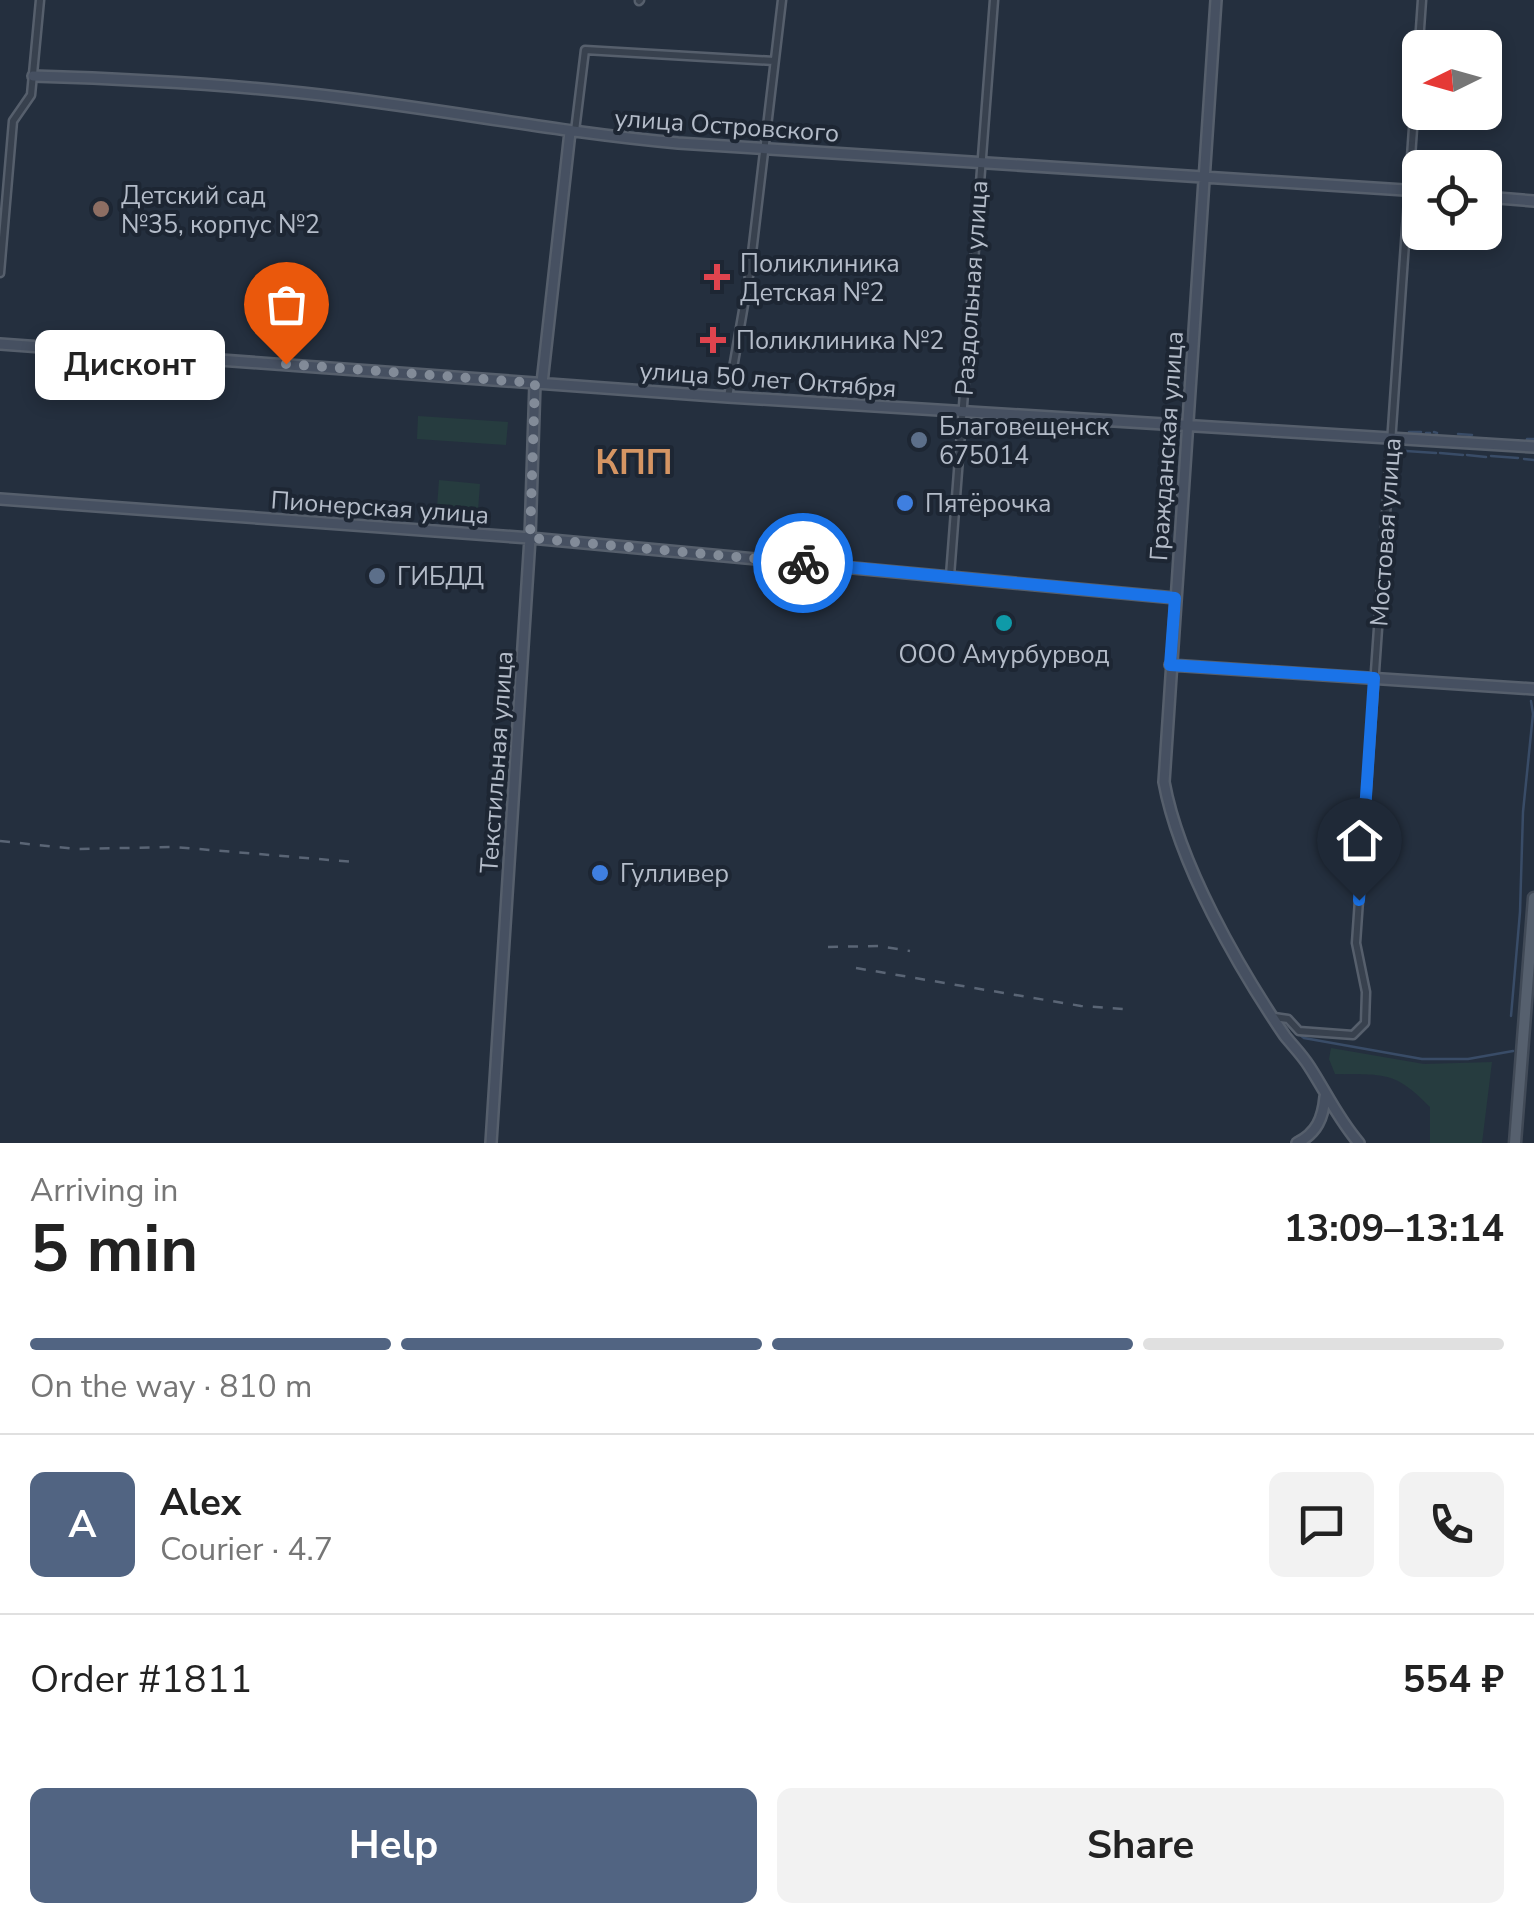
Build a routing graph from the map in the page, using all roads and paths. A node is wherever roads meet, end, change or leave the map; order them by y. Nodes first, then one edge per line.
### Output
1 (40, 0) edge
2 (782, 0) edge
3 (994, 0) edge
4 (1216, 0) edge
5 (1422, 0) edge
6 (775, 61) junction
7 (33, 76) junction
8 (572, 132) junction
9 (765, 148) junction
10 (1416, 150) edge
11 (981, 162) junction
12 (1204, 176) junction
13 (1402, 189) edge
14 (1502, 198) edge
15 (1534, 201) edge
16 (1409, 250) edge
17 (0, 273) edge
18 (0, 344) edge
19 (538, 383) junction
20 (728, 397) junction
21 (962, 412) junction
22 (1188, 426) junction
23 (1392, 438) junction
24 (1534, 447) edge
25 (0, 499) edge
26 (530, 538) junction
27 (950, 576) junction
28 (1175, 598) junction
29 (1170, 665) junction
30 (1374, 678) junction
31 (1534, 689) edge
32 (1534, 898) edge
33 (1274, 1017) junction
34 (1325, 1097) junction
35 (491, 1143) edge
36 (1297, 1143) edge
37 (1359, 1143) edge
38 (1515, 1143) edge

1 - 7 street
2 - 6 street
3 - 11 street, Раздольная улица
4 - 12 street, Гражданская улица
5 - 10 street, Мостовая улица
6 - 8 street, Текстильная улица
6 - 9 street
7 - 8 street, улица Островского
7 - 17 street
8 - 9 street, улица Островского
8 - 19 street, Текстильная улица
9 - 11 street, улица Островского
9 - 20 street
11 - 12 street, улица Островского
11 - 21 street, Раздольная улица
12 - 13 street, улица Островского
12 - 22 street, Гражданская улица
14 - 15 street
16 - 23 street, Мостовая улица
18 - 19 street, улица 50 лет Октября
19 - 20 street, улица 50 лет Октября
19 - 26 street, Текстильная улица
20 - 21 street, улица 50 лет Октября
21 - 22 street, улица 50 лет Октября
21 - 27 street, Раздольная улица
22 - 23 street, улица 50 лет Октября
22 - 28 street, Гражданская улица
23 - 24 street, улица 50 лет Октября
23 - 30 street, Мостовая улица
25 - 26 street, Пионерская улица
26 - 27 street, Пионерская улица
26 - 35 street, Текстильная улица
27 - 28 street, Пионерская улица
28 - 29 street, Гражданская улица
29 - 30 street
29 - 33 street, Гражданская улица
30 - 31 street
30 - 33 street, Мостовая улица
32 - 38 main road
33 - 34 street, Гражданская улица
34 - 36 street
34 - 37 street, Гражданская улица

